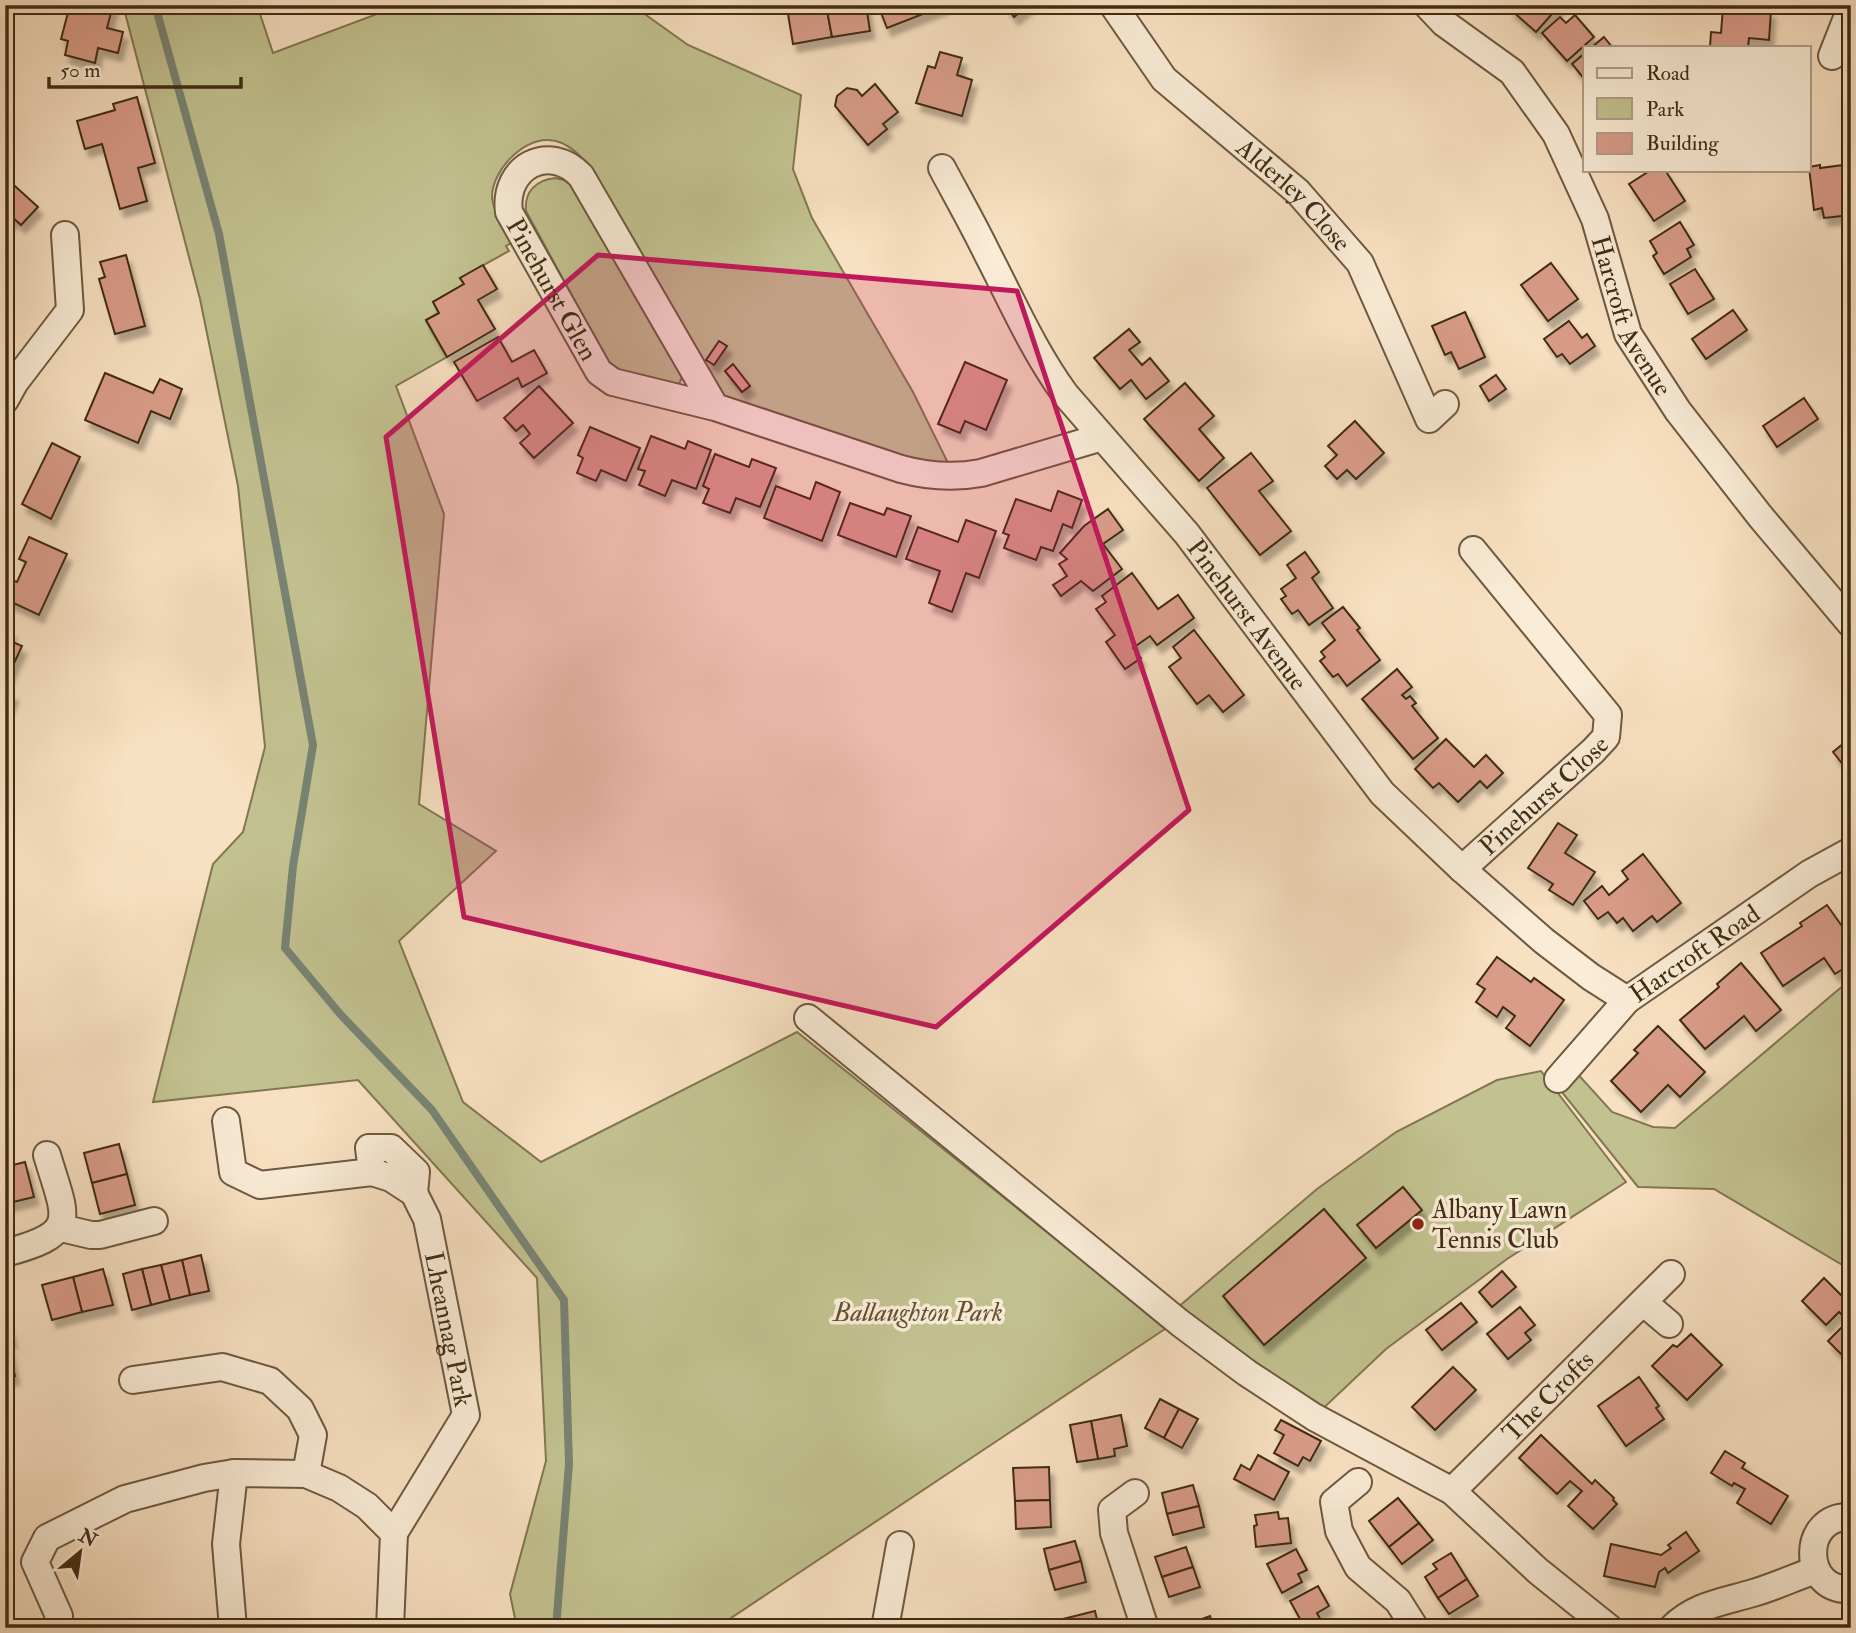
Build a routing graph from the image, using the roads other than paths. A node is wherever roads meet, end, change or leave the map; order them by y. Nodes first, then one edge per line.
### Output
1 (1113, 5) edge
2 (1427, 5) edge
3 (1851, 14) edge
4 (1832, 56) dead end
5 (942, 167) dead end
6 (65, 235) dead end
7 (5, 400) edge
8 (715, 407) junction
9 (1429, 418) dead end
10 (1102, 437) junction
11 (1473, 550) dead end
12 (1851, 624) edge
13 (1851, 850) edge
14 (1462, 869) junction
15 (1627, 1000) junction
16 (808, 1018) dead end
17 (1558, 1079) dead end
18 (226, 1121) dead end
19 (47, 1155) dead end
20 (154, 1221) dead end
21 (61, 1227) junction
22 (5, 1254) edge
23 (1671, 1274) dead end
24 (1643, 1302) junction
25 (1669, 1324) dead end
26 (133, 1380) dead end
27 (234, 1474) junction
28 (306, 1474) junction
29 (1358, 1482) dead end
30 (1452, 1491) junction
31 (1135, 1493) dead end
32 (1851, 1517) edge
33 (394, 1533) junction
34 (900, 1545) dead end
35 (1816, 1570) junction
36 (1851, 1589) edge
37 (59, 1616) dead end
38 (233, 1628) edge
39 (390, 1628) edge
40 (885, 1628) edge
41 (1145, 1628) edge
42 (1415, 1628) edge
43 (1609, 1628) edge
44 (1672, 1628) edge

1 - 9 street, Alderley Close
2 - 12 street, Harcroft Avenue
3 - 4 street
5 - 10 street, Pinehurst Avenue
6 - 7 street
8 - 8 street, Pinehurst Glen
8 - 10 street, Pinehurst Glen
10 - 14 street, Pinehurst Avenue
11 - 14 street, Pinehurst Close
13 - 15 street, Harcroft Road
14 - 15 street, Pinehurst Avenue
15 - 17 street, Harcroft Road
16 - 30 street
18 - 33 street, Lheannag Park
19 - 21 street
20 - 21 street
21 - 22 street
23 - 24 street, The Crofts
24 - 25 street
24 - 30 street, The Crofts
26 - 28 street
27 - 28 street
27 - 37 street
27 - 38 street
28 - 33 street
29 - 42 street
30 - 43 street
31 - 41 street
32 - 35 street
33 - 39 street, Lheannag Park
34 - 40 street
35 - 36 street
35 - 44 street

